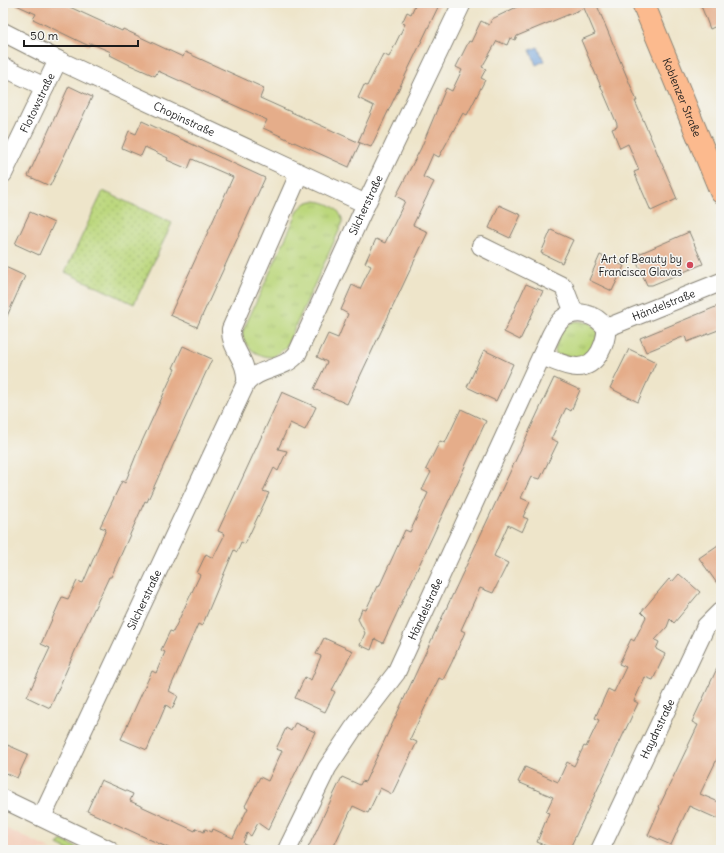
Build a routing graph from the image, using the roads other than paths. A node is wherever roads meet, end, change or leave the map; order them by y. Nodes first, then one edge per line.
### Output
1 (462, 3) edge
2 (643, 3) edge
3 (3, 32) edge
4 (58, 60) junction
5 (3, 67) edge
6 (45, 87) junction
7 (4, 169) edge
8 (300, 174) junction
9 (721, 192) edge
10 (366, 204) junction
11 (481, 246) dead end
12 (721, 282) edge
13 (574, 313) junction
14 (606, 328) junction
15 (542, 356) junction
16 (246, 383) junction
17 (721, 611) edge
18 (3, 799) edge
19 (42, 818) junction
20 (108, 850) edge
21 (286, 850) edge
22 (600, 850) edge

1 - 10 street, Silcherstraße
2 - 9 main road, Koblenzer Straße
3 - 4 street, Chopinstraße
4 - 6 street, Flotowstraße
4 - 8 street, Chopinstraße
5 - 6 street
6 - 7 street, Flotowstraße
8 - 10 street, Chopinstraße
8 - 16 street
10 - 16 street, Silcherstraße
11 - 13 street
12 - 14 street, Händelstraße
13 - 14 street
13 - 15 street, Händelstraße
14 - 15 street
15 - 21 street, Händelstraße
16 - 19 street, Silcherstraße
17 - 22 street, Haydnstraße
18 - 19 street
19 - 20 street

